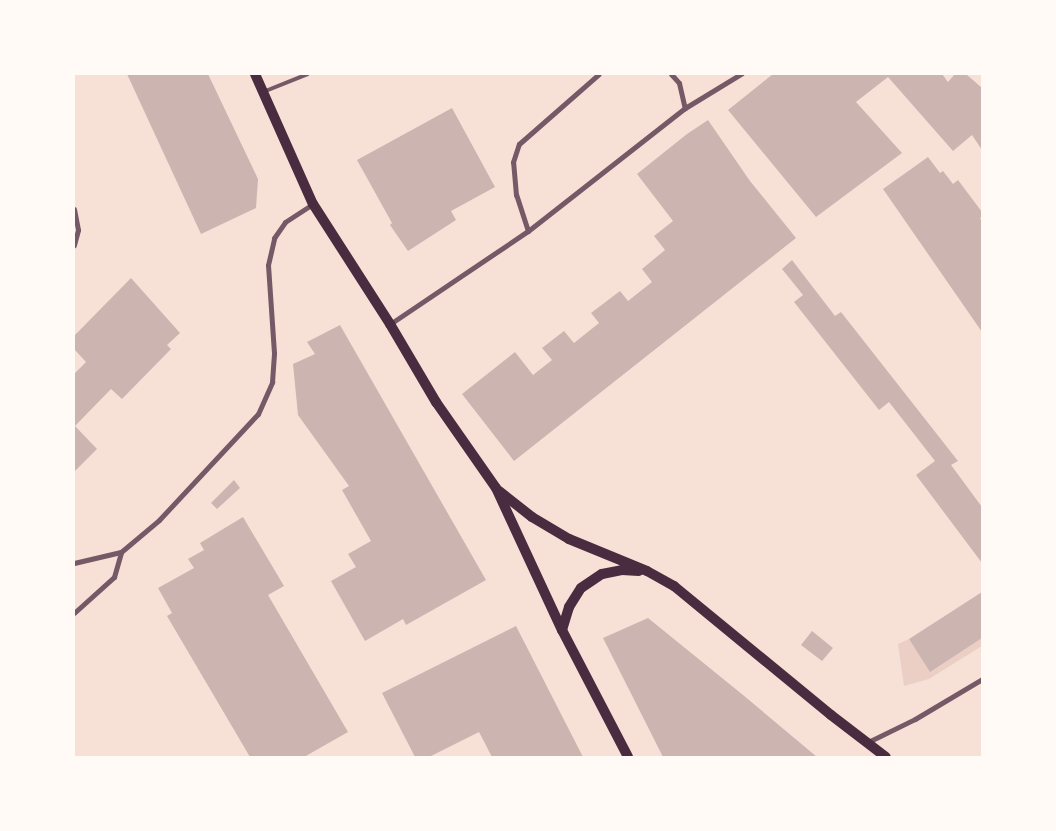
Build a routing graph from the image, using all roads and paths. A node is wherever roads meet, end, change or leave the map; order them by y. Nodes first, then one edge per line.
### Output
1 (254, 74) edge
2 (308, 74) edge
3 (599, 74) edge
4 (671, 74) edge
5 (741, 74) edge
6 (263, 92) junction
7 (685, 108) junction
8 (313, 204) junction
9 (74, 209) edge
10 (528, 231) junction
11 (74, 245) edge
12 (390, 324) junction
13 (496, 488) junction
14 (121, 552) junction
15 (74, 563) edge
16 (647, 571) junction
17 (74, 613) edge
18 (562, 630) junction
19 (982, 679) edge
20 (868, 742) junction
21 (628, 757) edge
22 (886, 757) edge

1 - 6 main road
2 - 6 lane
3 - 10 street
4 - 7 street
5 - 7 street
6 - 8 main road
7 - 10 street
8 - 12 main road
8 - 14 street
9 - 11 street
10 - 12 street
12 - 13 main road
13 - 16 main road
13 - 18 main road
14 - 15 street
14 - 17 street
16 - 18 main road
16 - 20 main road
18 - 21 main road
19 - 20 street
20 - 22 main road

